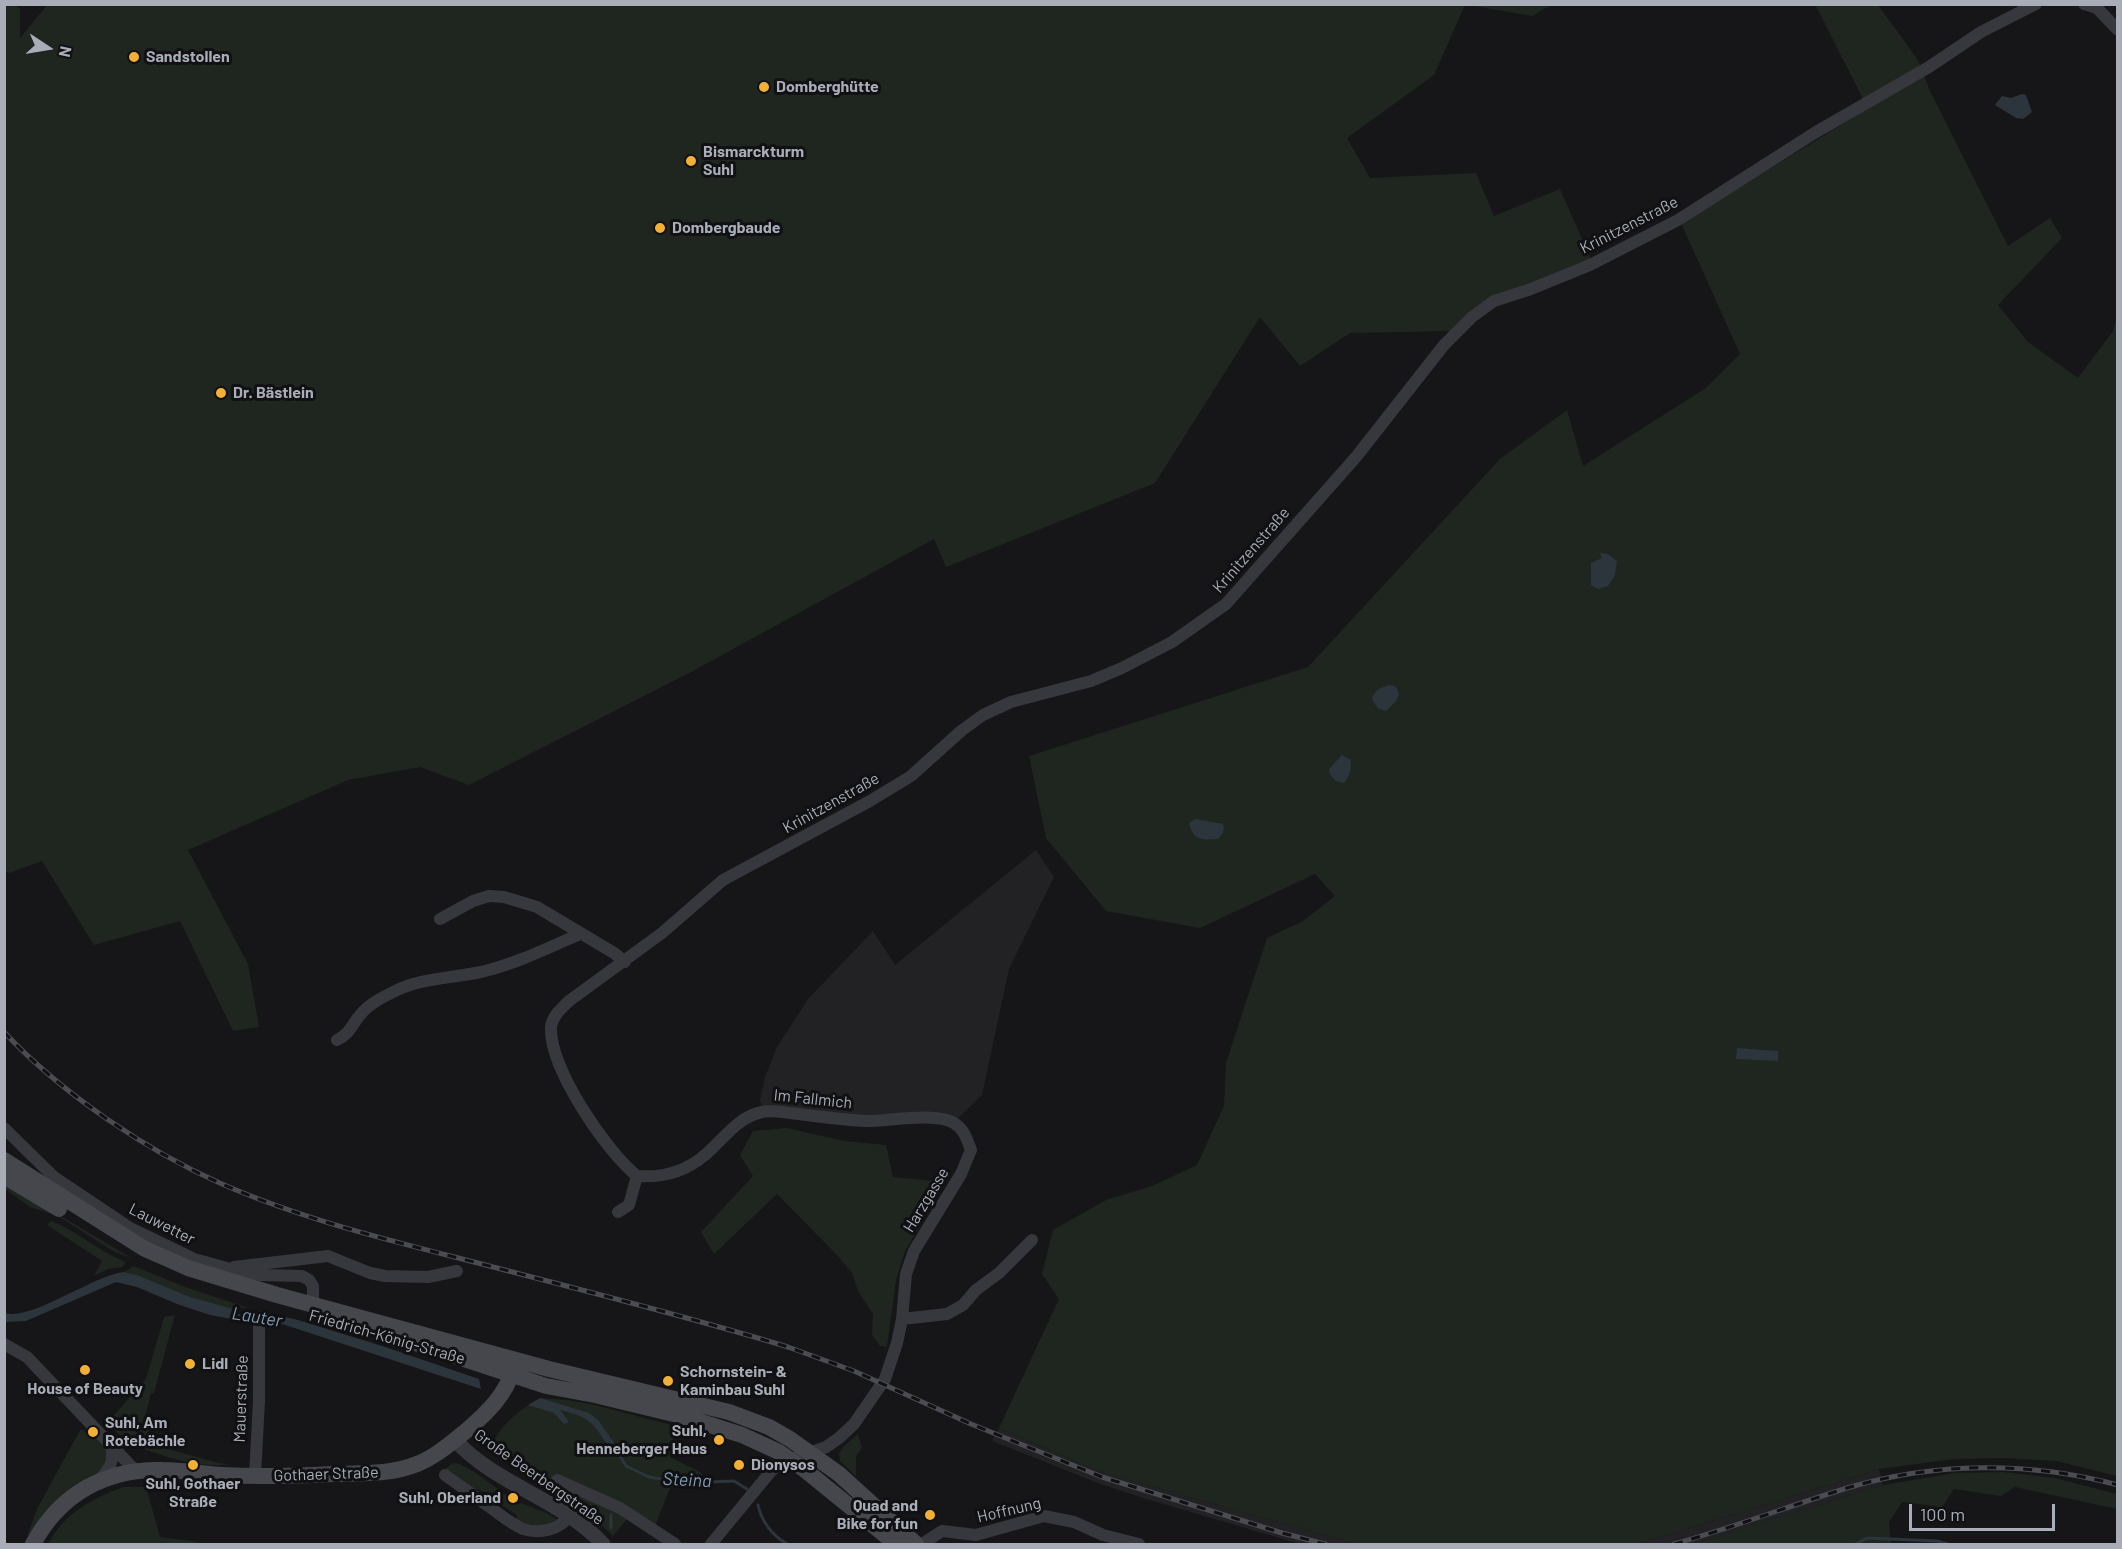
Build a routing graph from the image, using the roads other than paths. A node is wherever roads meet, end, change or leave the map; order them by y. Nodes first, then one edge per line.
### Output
1 (2036, 4) edge
2 (2084, 4) edge
3 (2099, 6) edge
4 (2118, 30) edge
5 (440, 919) dead end
6 (580, 934) junction
7 (625, 962) junction
8 (337, 1040) dead end
9 (934, 1118) joint
10 (8, 1132) edge
11 (4, 1160) edge
12 (4, 1176) edge
13 (637, 1176) junction
14 (618, 1212) dead end
15 (1032, 1240) dead end
16 (226, 1268) junction
17 (457, 1271) dead end
18 (313, 1305) junction
19 (902, 1319) junction
20 (259, 1323) dead end
21 (4, 1344) edge
22 (514, 1367) junction
23 (455, 1440) junction
24 (111, 1445) junction
25 (812, 1454) junction
26 (791, 1460) junction
27 (138, 1471) junction
28 (445, 1475) dead end
29 (255, 1476) junction
30 (557, 1480) dead end
31 (98, 1481) junction
32 (569, 1516) junction
33 (599, 1543) edge
34 (33, 1545) edge
35 (675, 1545) edge
36 (711, 1545) edge
37 (896, 1545) edge
38 (916, 1545) edge
39 (922, 1545) edge
40 (1139, 1545) edge

1 - 7 street, Krinitzenstraße
2 - 3 street
3 - 4 street
5 - 6 street
6 - 7 street
6 - 8 street
7 - 13 street, Krinitzenstraße
9 - 13 street, Im Fallmich
9 - 19 street, Harzgasse
10 - 16 street, Lauwetter
11 - 18 main road, Friedrich-König-Straße
12 - 22 main road, Friedrich-König-Straße
13 - 14 street
15 - 19 street
16 - 17 street
16 - 18 street, Lauwetter
18 - 22 main road, Friedrich-König-Straße
19 - 25 street, Harzgasse
20 - 29 street, Mauerstraße
21 - 24 street
22 - 23 main road, Gothaer Straße
22 - 25 main road
22 - 26 main road
23 - 29 main road, Gothaer Straße
23 - 32 street, Große Beerbergstraße
24 - 27 street
24 - 31 street
25 - 26 street, Harzgasse
25 - 38 main road
26 - 36 street, Harzgasse
26 - 37 main road
27 - 29 main road, Gothaer Straße
27 - 31 main road, Gothaer Straße
28 - 32 street
30 - 35 street
31 - 34 main road, Gothaer Straße
32 - 33 street, Große Beerbergstraße
39 - 40 street, Hoffnung

